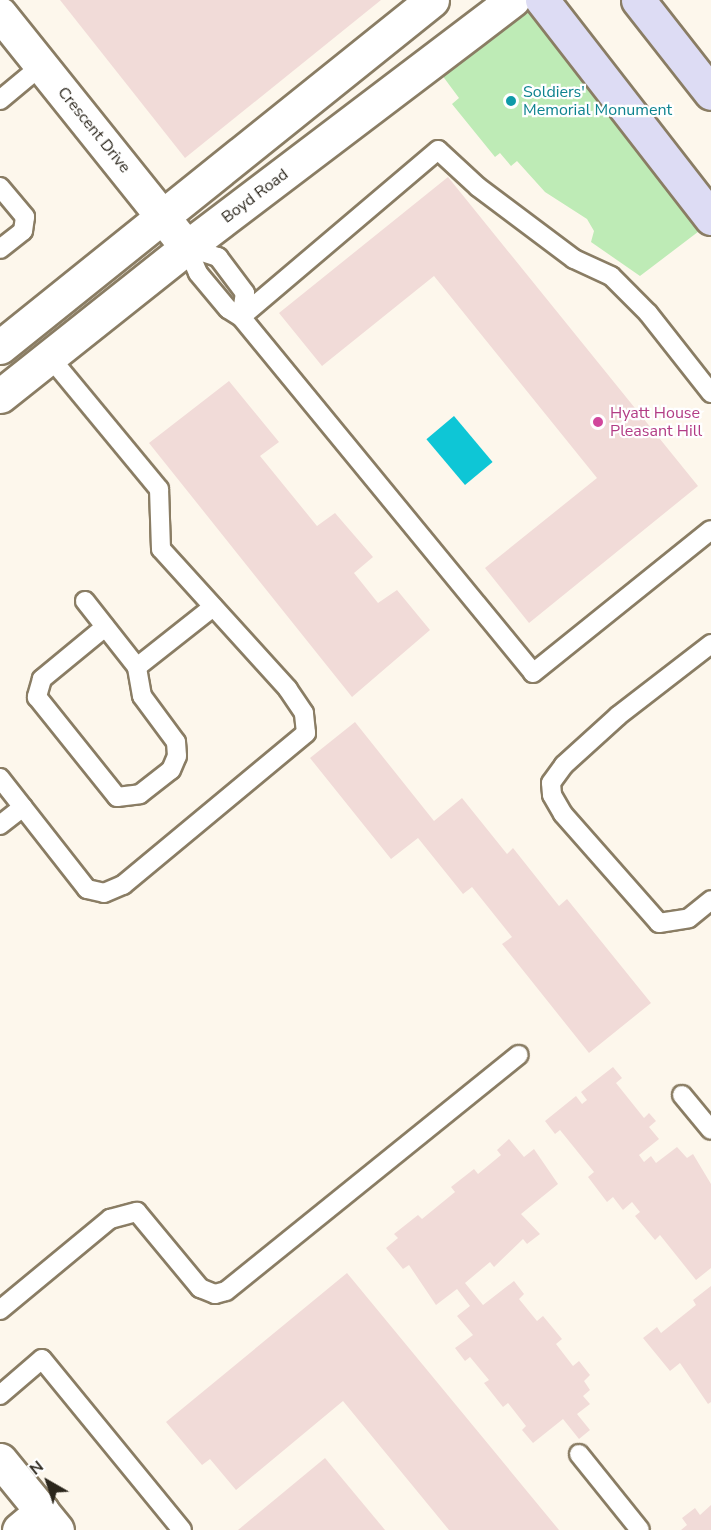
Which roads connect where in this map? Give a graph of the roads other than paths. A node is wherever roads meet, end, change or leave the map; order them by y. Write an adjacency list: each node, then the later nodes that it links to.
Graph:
1 (432, 0): 10 (street)
2 (513, 0): 12 (street, Boyd Road)
3 (542, 0): 11 (main road)
4 (638, 0): 7 (main road)
5 (0, 14): 6 (street, Crescent Drive)
6 (42, 65): 8 (lane); 10 (street, Crescent Drive)
7 (711, 93)
8 (0, 100)
9 (0, 188): 13 (lane)
10 (163, 214): 12 (street, Crescent Drive); 15 (street)
11 (711, 218)
12 (187, 247): 14 (lane); 14 (lane); 16 (street, Boyd Road)
13 (0, 249)
14 (241, 317): 17 (lane); 19 (lane)
15 (0, 347)
16 (48, 355): 18 (street, Boyd Road); 21 (lane)
17 (711, 393)
18 (0, 396)
19 (711, 530)
20 (85, 601): 22 (lane)
21 (213, 607): 24 (lane); 26 (lane)
22 (105, 627): 24 (lane); 24 (lane)
23 (711, 644): 28 (lane)
24 (137, 667)
25 (0, 778): 26 (lane)
26 (23, 807): 27 (lane)
27 (0, 825)
28 (711, 900)
29 (519, 1055): 32 (lane)
30 (682, 1095): 31 (lane)
31 (711, 1130)
32 (0, 1310)
33 (0, 1395): 37 (lane)
34 (579, 1454): 38 (lane)
35 (0, 1460): 36 (street)
36 (39, 1524)
37 (182, 1530)
38 (640, 1530)

